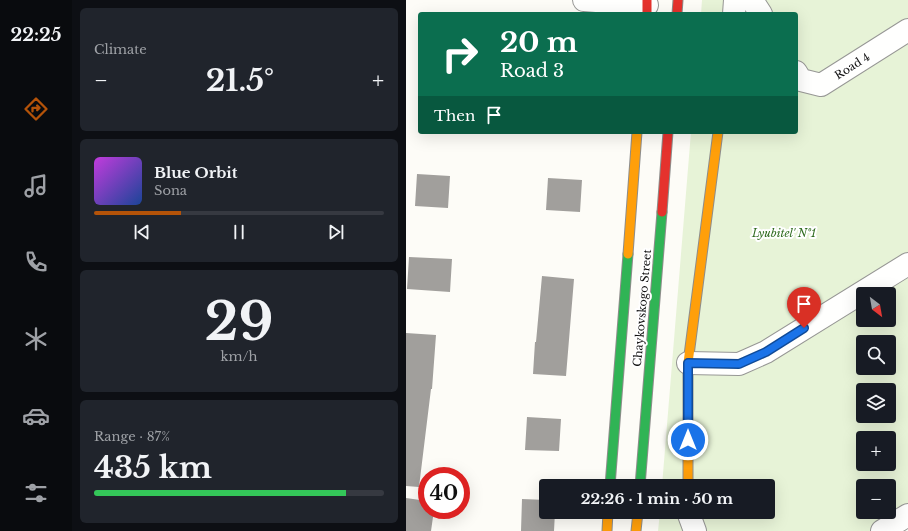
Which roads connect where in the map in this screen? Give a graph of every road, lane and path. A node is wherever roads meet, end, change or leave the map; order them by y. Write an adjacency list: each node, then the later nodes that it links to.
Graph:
1 (584, 0): 5 (street)
2 (678, 0): 6 (main road)
3 (735, 0): 7 (street)
4 (752, 0): 8 (street)
5 (647, 6)
6 (677, 12)
7 (734, 12)
8 (760, 12)
9 (908, 30): 10 (street, Road 4)
10 (798, 75)
11 (638, 134): 16 (main road, Chaykovskogo Street)
12 (668, 134): 17 (main road, Chaykovskogo Street)
13 (718, 134): 15 (main road)
14 (908, 264): 15 (street)
15 (688, 363): 18 (main road)
16 (611, 479)
17 (641, 479)
18 (688, 479)
19 (908, 515): 26 (street)
20 (608, 519): 23 (main road)
21 (637, 519): 24 (main road)
22 (691, 519): 25 (street)
23 (607, 531)
24 (636, 531)
25 (695, 531)
26 (882, 531)

